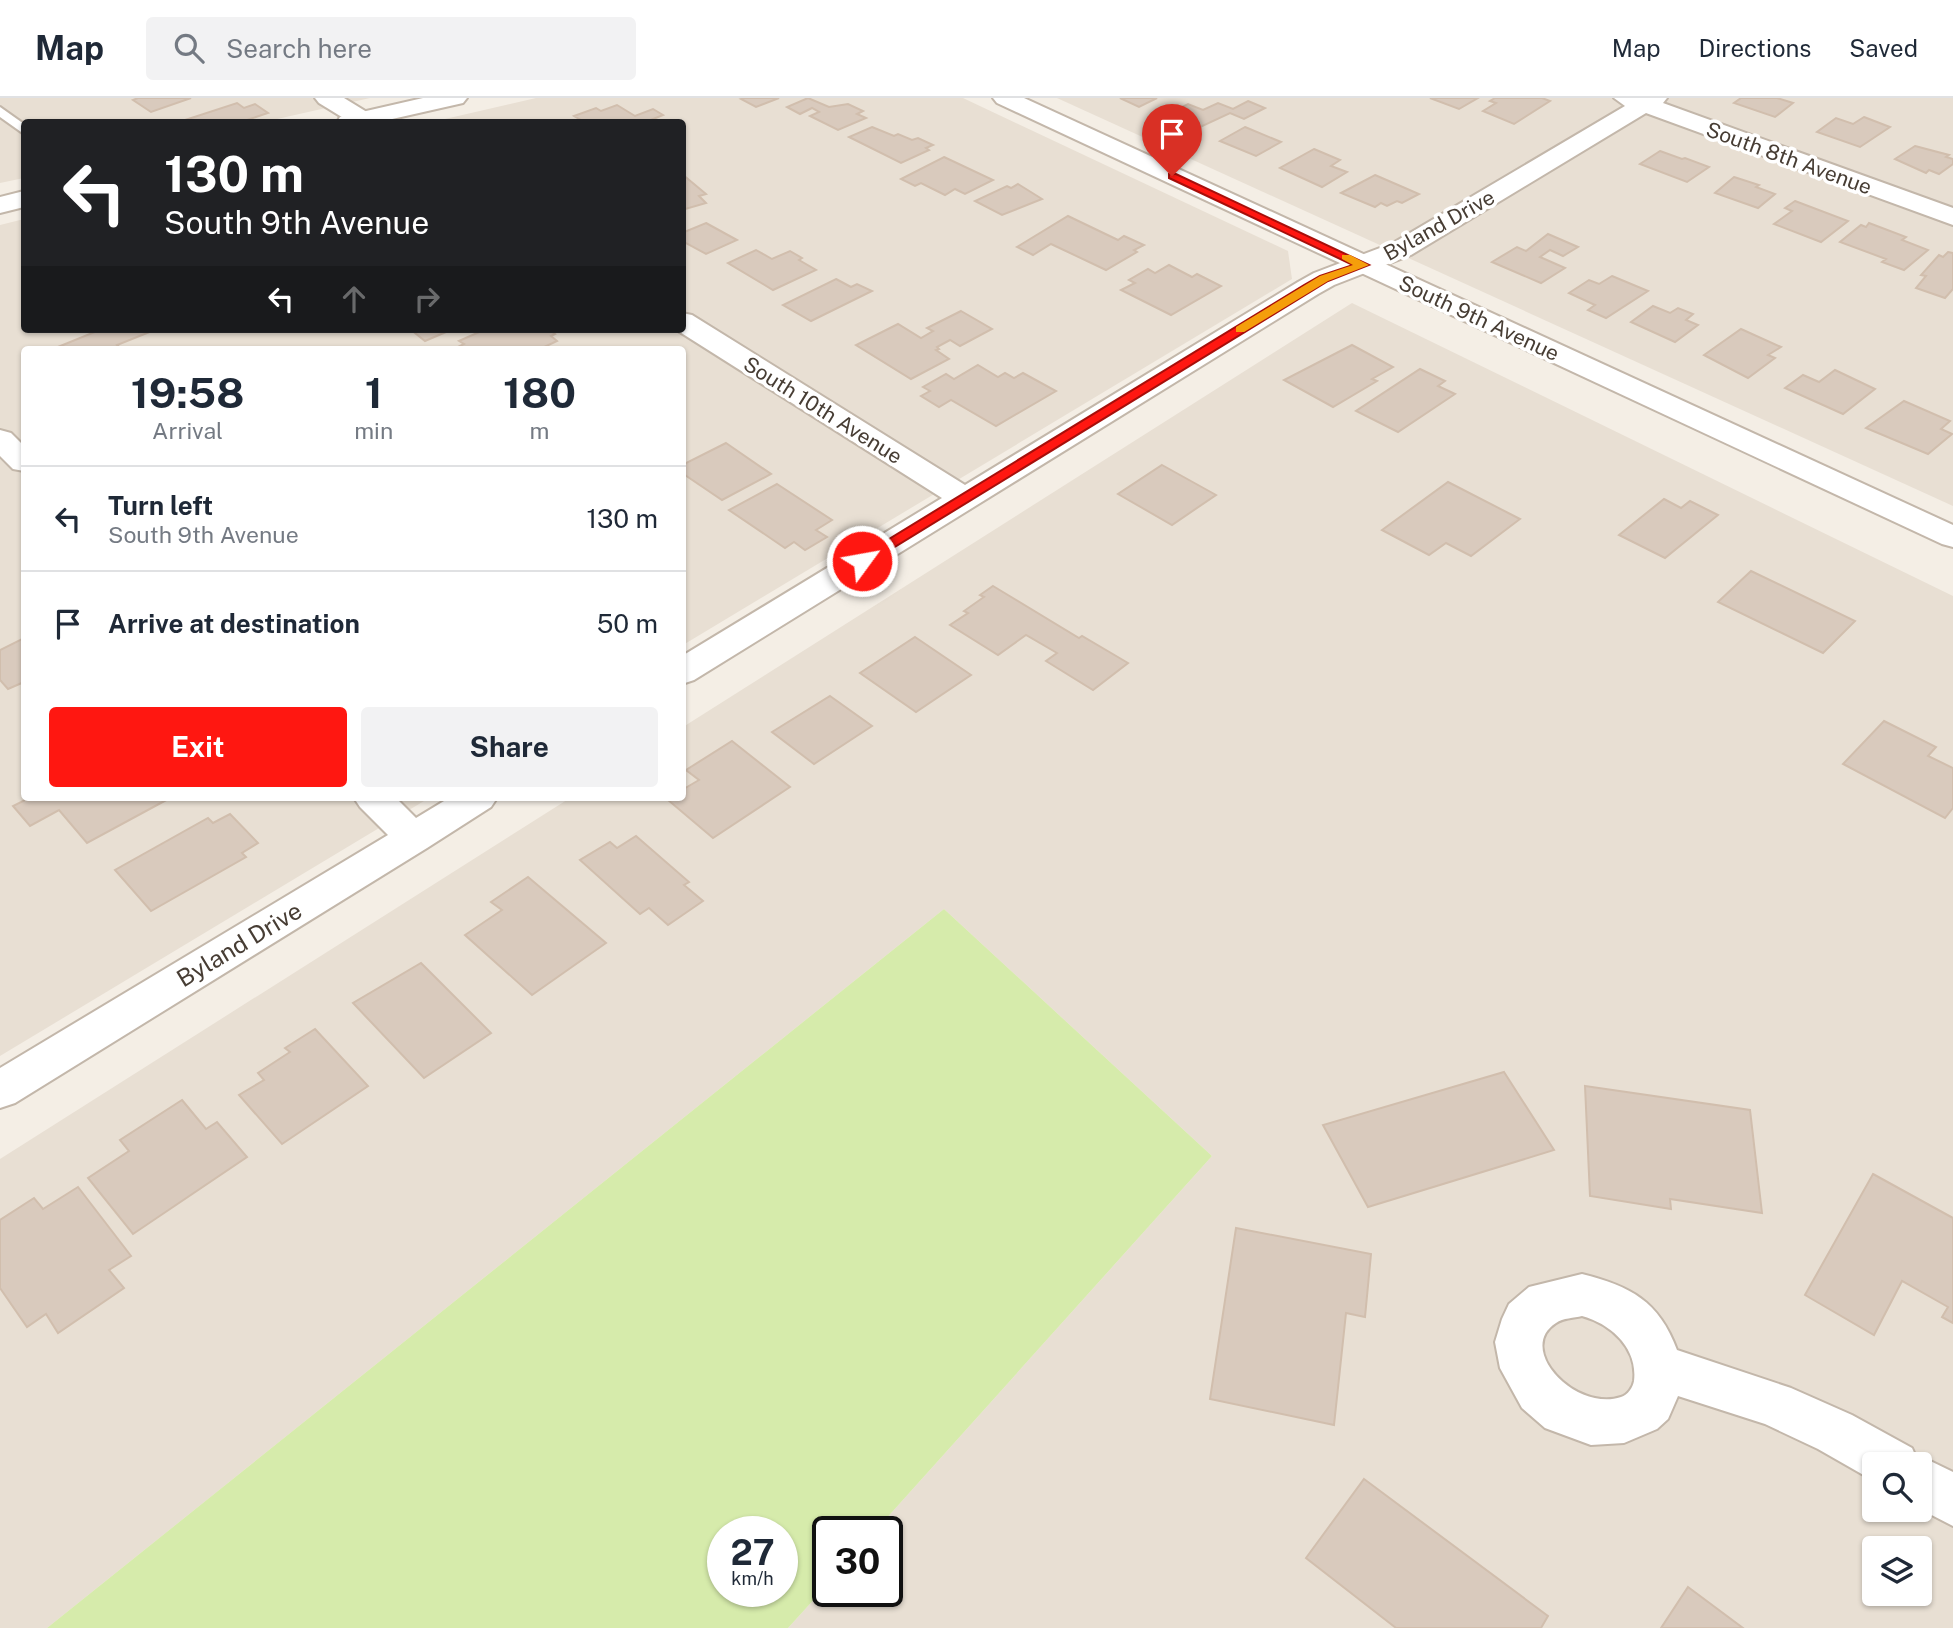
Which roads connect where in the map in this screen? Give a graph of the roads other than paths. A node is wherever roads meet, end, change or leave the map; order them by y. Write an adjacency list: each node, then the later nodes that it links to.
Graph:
1 (327, 98): 6 (street)
2 (455, 98): 7 (street)
3 (1005, 98): 12 (street, South 9th Avenue)
4 (1641, 100): 11 (street, South 8th Avenue); 12 (street, Byland Drive)
5 (0, 111): 8 (lane)
6 (355, 119)
7 (371, 119)
8 (21, 128)
9 (21, 200): 10 (street)
10 (0, 205)
11 (1953, 218)
12 (1363, 265): 16 (street, Byland Drive); 17 (street, South 9th Avenue)
13 (686, 324): 16 (street, South 10th Avenue)
14 (0, 439): 15 (street)
15 (21, 459)
16 (964, 498): 18 (street, Byland Drive)
17 (1953, 537)
18 (686, 670)
19 (376, 801): 21 (street)
20 (473, 801): 21 (street, Byland Drive)
21 (414, 838): 22 (street, Byland Drive)
22 (0, 1090)
23 (1659, 1367): 24 (street)
24 (1871, 1452)
25 (1932, 1488): 26 (street)
26 (1953, 1501)

